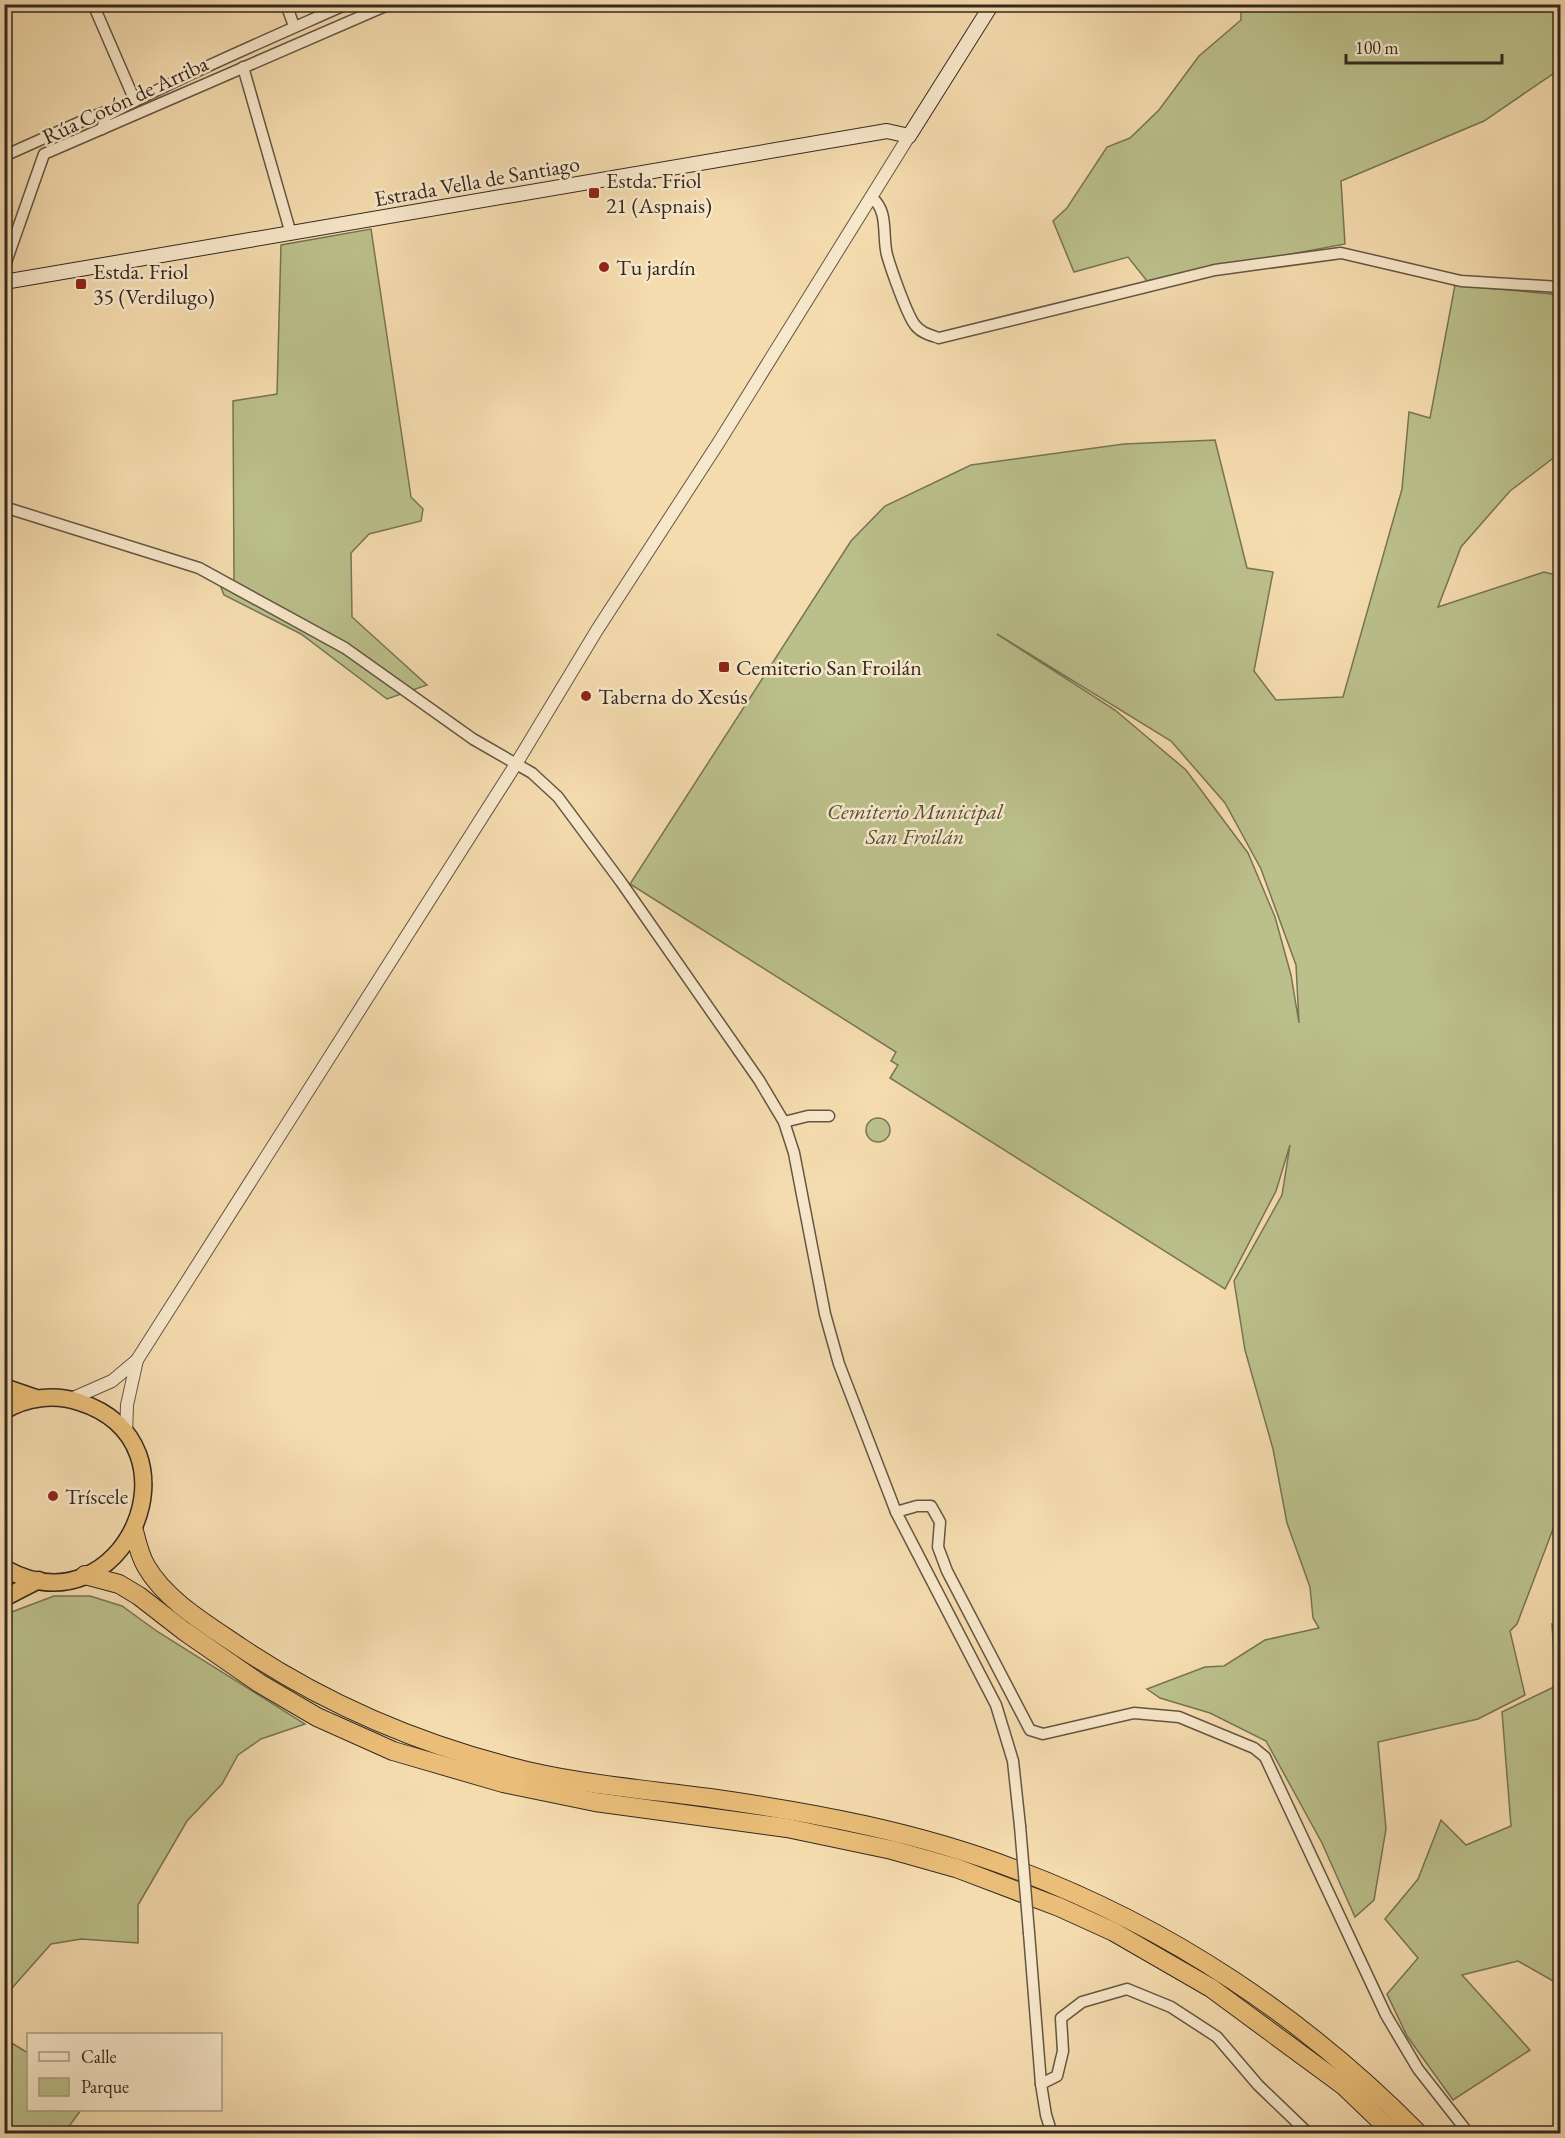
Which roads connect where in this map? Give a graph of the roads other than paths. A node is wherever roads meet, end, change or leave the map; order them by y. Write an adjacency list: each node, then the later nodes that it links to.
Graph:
1 (93, 4): 9 (street)
2 (286, 4): 6 (street)
3 (347, 4): 6 (street)
4 (390, 4): 7 (street, Rúa Cotón de Arriba)
5 (992, 4): 12 (main road)
6 (294, 27): 7 (street); 7 (street); 9 (street)
7 (300, 44): 8 (street, Rúa Cotón de Arriba)
8 (243, 67): 11 (street, Rúa Cotón de Arriba); 15 (street)
9 (135, 101): 10 (street); 11 (street)
10 (89, 118): 11 (street); 13 (street)
11 (102, 129): 16 (street, Rúa Cotón de Arriba)
12 (909, 136): 14 (street); 15 (main road, Estrada Vella de Santiago)
13 (6, 153)
14 (872, 198): 18 (street); 20 (street)
15 (291, 234): 17 (main road, Estrada Vella de Santiago)
16 (4, 268)
17 (4, 282)
18 (1560, 287)
19 (4, 507): 20 (street)
20 (516, 764): 22 (street); 23 (street)
21 (829, 1116): 22 (street)
22 (784, 1122): 29 (street)
23 (137, 1360): 26 (street); 28 (street)
24 (4, 1387): 25 (highway)
25 (37, 1399): 26 (highway); 27 (highway)
26 (71, 1399): 28 (highway)
27 (4, 1411)
28 (126, 1435): 30 (highway)
29 (897, 1512): 35 (street, bridge); 40 (street)
30 (134, 1532): 32 (highway); 39 (highway)
31 (4, 1568): 33 (highway)
32 (85, 1575): 33 (highway); 38 (highway)
33 (39, 1580): 34 (highway)
34 (4, 1598)
35 (1041, 2084): 36 (street); 37 (street)
36 (1052, 2133)
37 (1308, 2133)
38 (1394, 2133)
39 (1419, 2133)
40 (1469, 2133)

